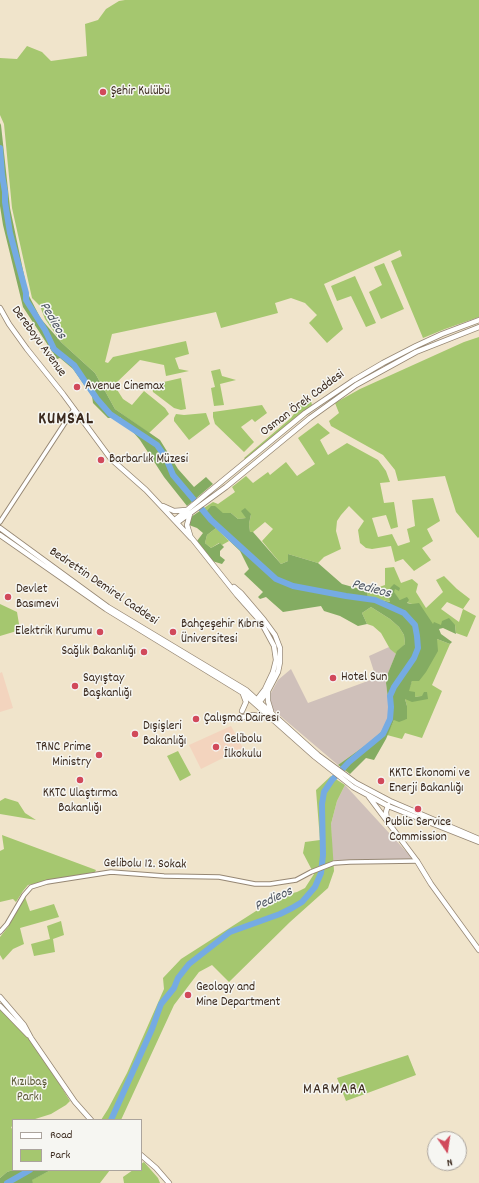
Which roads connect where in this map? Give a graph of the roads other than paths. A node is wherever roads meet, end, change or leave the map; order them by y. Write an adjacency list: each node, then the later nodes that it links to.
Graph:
1 (0, 308): 4 (main road, Dereboyu Avenue)
2 (479, 320): 6 (main road, Osman Örek Caddesi)
3 (479, 327): 6 (main road, Osman Örek Caddesi)
4 (74, 410): 5 (main road, Dereboyu Avenue); 9 (street)
5 (152, 497): 7 (main road, Dereboyu Avenue); 10 (main road, Dereboyu Avenue)
6 (204, 500): 8 (main road, Osman Örek Caddesi)
7 (163, 506): 8 (main road); 10 (main road, Dereboyu Avenue)
8 (191, 510): 10 (main road, Osman Örek Caddesi); 13 (main road)
9 (0, 521)
10 (177, 521): 13 (main road, Dereboyu Avenue)
11 (0, 528): 15 (main road, Bedrettin Demirel Caddesi)
12 (0, 535): 15 (main road, Bedrettin Demirel Caddesi)
13 (191, 538): 14 (main road, Dereboyu Avenue)
14 (267, 690): 15 (main road); 16 (main road, Dereboyu Avenue); 18 (main road)
15 (244, 692): 16 (main road, Bedrettin Demirel Caddesi); 17 (main road)
16 (257, 702): 18 (main road); 19 (main road)
17 (242, 711)
18 (271, 712): 21 (main road)
19 (271, 718): 20 (main road); 21 (main road)
20 (234, 719)
21 (332, 768): 22 (main road)
22 (355, 785): 23 (main road); 24 (main road)
23 (368, 796): 24 (main road); 25 (main road)
24 (389, 804): 25 (main road); 26 (main road); 27 (main road)
25 (387, 820): 28 (main road)
26 (479, 839)
27 (479, 842)
28 (416, 861): 29 (street, Gelibolu 12. Sokak); 30 (main road)
29 (0, 932)
30 (479, 950)
31 (0, 996): 33 (main road)
32 (0, 1006): 33 (main road)
33 (31, 1038): 34 (main road)
34 (90, 1119)
35 (142, 1156): 36 (main road)
36 (168, 1182)

